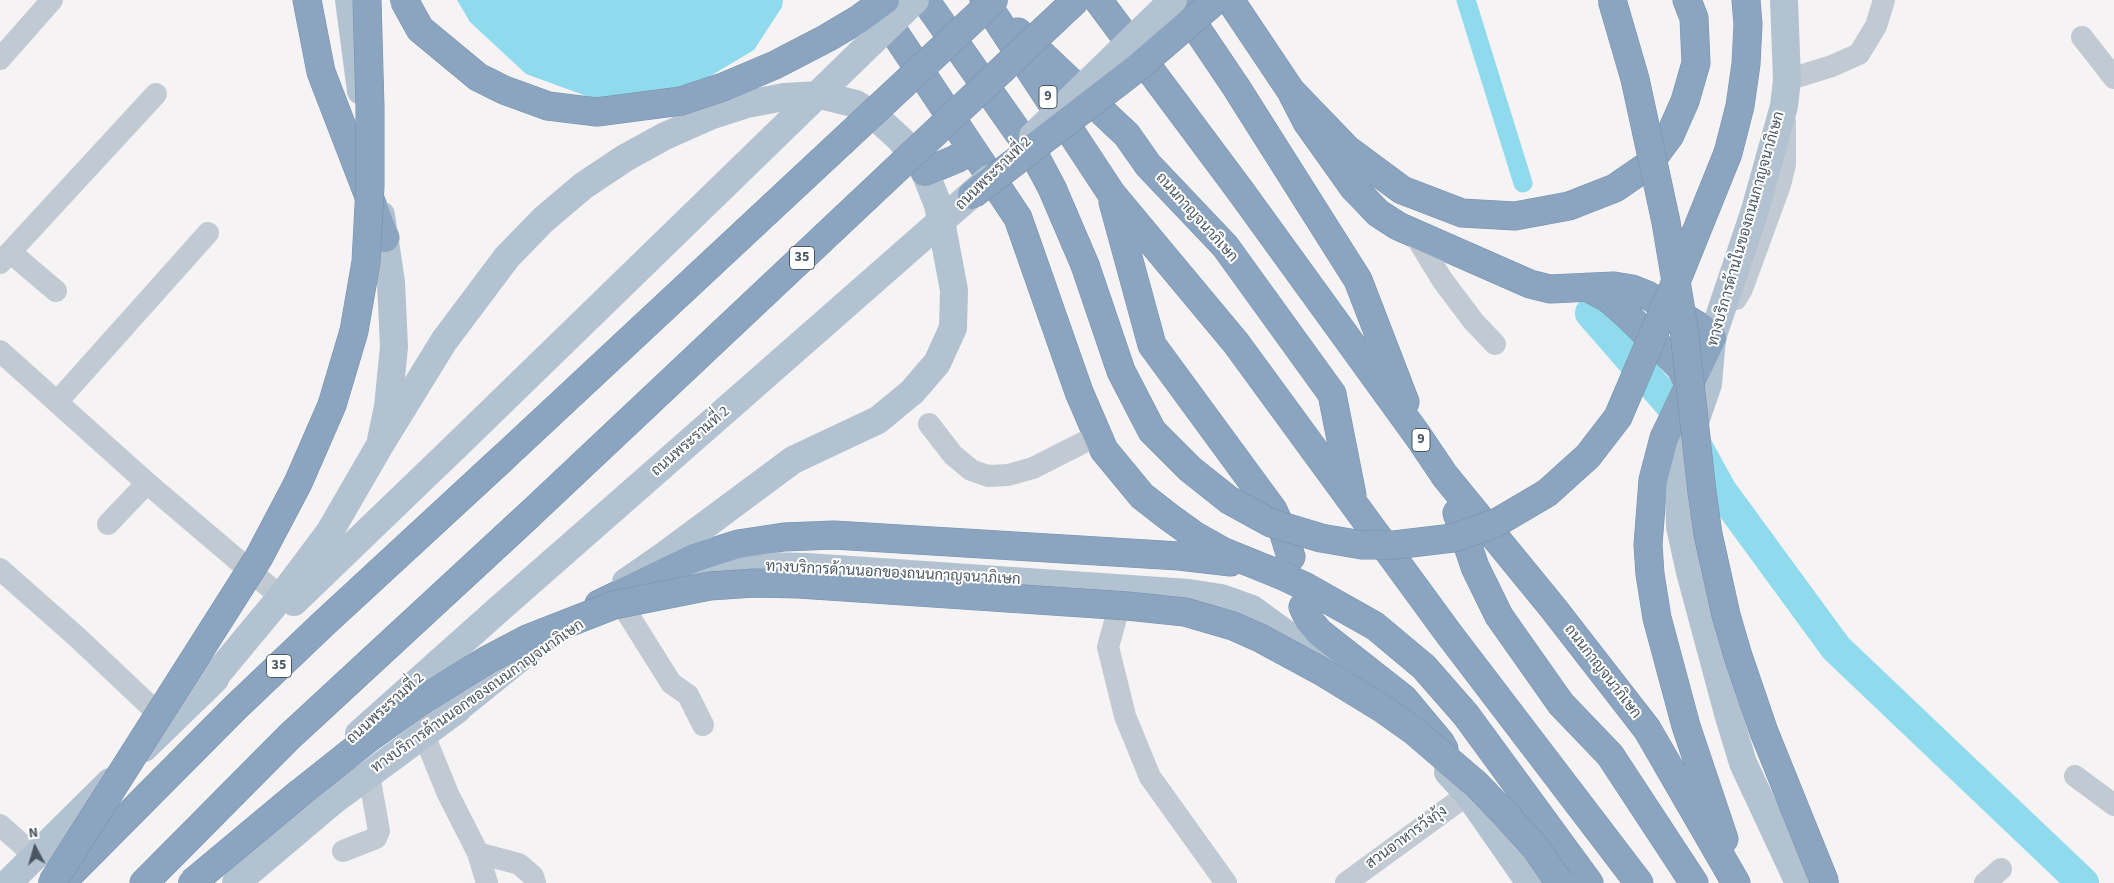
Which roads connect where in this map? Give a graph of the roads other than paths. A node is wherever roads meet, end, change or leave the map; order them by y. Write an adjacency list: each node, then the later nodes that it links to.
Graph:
1 (52, 0): 25 (street)
2 (307, 0): 36 (highway)
3 (349, 0): 36 (main road)
4 (367, 0): 72 (highway, bridge)
5 (404, 0): 7 (highway, bridge)
6 (873, 0): 23 (highway)
7 (883, 0): 23 (highway)
8 (915, 0): 59 (main road, 35, bridge)
9 (926, 0): 20 (highway, bridge)
10 (984, 0): 32 (highway, ถนนกาญจนาภิเษก / 9); 51 (highway, ถนนกาญจนาภิเษก)
11 (994, 0): 73 (highway, 35, bridge)
12 (1076, 0): 74 (highway, 35, bridge)
13 (1098, 0): 47 (highway, ถนนกาญจนาภิเษก / 9)
14 (1173, 0): 33 (main road, ถนนพระรามที่ 2, bridge)
15 (1177, 0): 47 (highway)
16 (1216, 0): 33 (highway, bridge)
17 (1230, 0): 27 (highway)
18 (1612, 0): 89 (highway, bridge)
19 (1687, 0): 27 (highway)
20 (1746, 0)
21 (1784, 0): 28 (main road, ทางบริการด้านในของถนนกาญจนาภิเษก)
22 (1884, 0): 28 (street)
23 (893, 30): 30 (highway)
24 (2082, 37): 26 (street)
25 (0, 59)
26 (2111, 68)
27 (1291, 91): 34 (highway)
28 (1785, 93): 40 (main road, ทางบริการด้านในของถนนกาญจนาภิเษก)
29 (156, 94): 37 (street)
30 (972, 150): 31 (highway); 46 (highway)
31 (925, 172): 48 (main road); 58 (main road)
32 (1111, 193): 51 (highway, ถนนกาญจนาภิเษก / 9); 54 (highway)
33 (972, 195): 76 (main road, ถนนพระรามที่ 2, bridge)
34 (1413, 232): 38 (highway); 41 (street)
35 (208, 233): 44 (street)
36 (384, 238): 48 (main road)
37 (5, 258): 39 (street)
38 (1587, 287): 40 (highway); 43 (highway)
39 (56, 291)
40 (1712, 338): 43 (highway)
41 (1495, 344)
42 (0, 351): 44 (street)
43 (1695, 387): 87 (highway); 88 (main road, bridge)
44 (57, 402): 50 (street)
45 (929, 424): 46 (street)
46 (1098, 435): 54 (highway)
47 (1418, 436): 49 (highway, ถนนกาญจนาภิเษก / 9)
48 (380, 445): 56 (main road)
49 (1445, 476): 86 (highway, ถนนกาญจนาภิเษก / 9); 87 (highway, ถนนกาญจนาภิเษก / 9)
50 (147, 484): 52 (street); 56 (street)
51 (1354, 504): 85 (highway, ถนนกาญจนาภิเษก / 9)
52 (108, 524)
53 (0, 569): 60 (street)
54 (1288, 579): 58 (highway); 65 (highway); 84 (highway)
55 (1125, 588): 57 (main road, ทางบริการด้านนอกของถนนกาญจนาภิเษก); 65 (main road, ทางบริการด้านนอกของถนนกาญจนาภิเษก); 80 (street)
56 (281, 597): 59 (main road)
57 (621, 603): 61 (street); 62 (main road, ทางบริการด้านนอกของถนนกาญจนาภิเษก)
58 (573, 617): 62 (main road)
59 (202, 690): 60 (main road, 35)
60 (169, 724): 70 (main road, 35)
61 (703, 725)
62 (433, 727): 63 (main road, ทางบริการด้านนอกของถนนกาญจนาภิเษก); 69 (street)
63 (369, 775): 68 (street); 77 (main road, ทางบริการด้านนอกของถนนกาญจนาภิเษก)
64 (2075, 776): 66 (street)
65 (1465, 790): 81 (street, สวนอาหารวังกุ้ง); 82 (main road, ทางบริการด้านนอกของถนนกาญจนาภิเษก)
66 (2114, 805)
67 (0, 825): 70 (street)
68 (343, 851)
69 (478, 853): 78 (street); 79 (street)
70 (35, 856): 71 (main road, 35)
71 (8, 883)
72 (52, 883)
73 (61, 883)
74 (144, 883)
75 (192, 883): 83 (highway, bridge)
76 (206, 883)
77 (236, 883)
78 (487, 883)
79 (535, 883)
80 (1226, 883)
81 (1346, 883)
82 (1530, 883)
83 (1560, 883)
84 (1590, 883)
85 (1640, 883)
86 (1694, 883)
87 (1738, 883)
88 (1799, 883)
89 (1825, 883)

